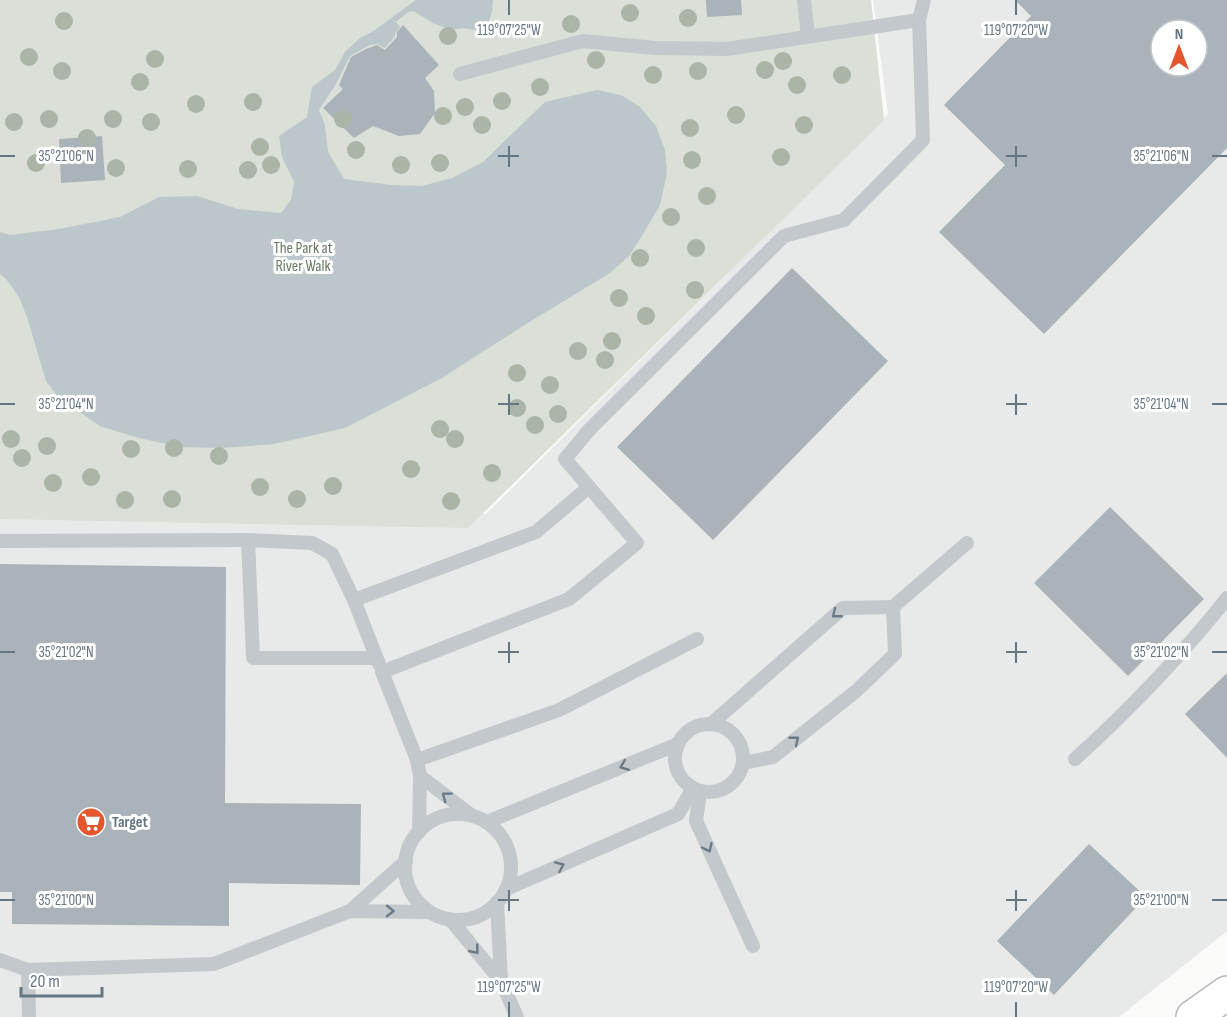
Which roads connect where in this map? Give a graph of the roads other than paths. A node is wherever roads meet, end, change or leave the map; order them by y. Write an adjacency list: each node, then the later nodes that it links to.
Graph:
1 (804, 0): 4 (lane)
2 (924, 0): 3 (lane)
3 (919, 20): 4 (lane); 6 (lane)
4 (808, 36): 5 (lane)
5 (460, 74)
6 (589, 487): 11 (lane); 15 (lane)
7 (248, 540): 8 (lane); 11 (lane); 14 (lane)
8 (0, 541)
9 (967, 543): 12 (lane)
10 (1227, 598): 18 (lane)
11 (354, 600): 14 (lane)
12 (892, 607): 16 (lane, one-way to 16); 20 (lane, one-way to 12)
13 (697, 639): 19 (lane)
14 (376, 658): 15 (lane)
15 (382, 672): 19 (lane)
16 (711, 724): 17 (lane); 20 (lane)
17 (678, 744): 22 (lane); 24 (lane, one-way to 24)
18 (1075, 759)
19 (417, 760): 21 (lane)
20 (743, 764): 22 (lane)
21 (420, 776): 23 (lane, one-way to 21); 25 (lane)
22 (696, 790): 27 (lane, one-way to 22); 32 (lane, one-way to 32)
23 (472, 816): 24 (lane); 25 (lane)
24 (487, 822): 27 (lane)
25 (419, 832): 26 (lane)
26 (406, 861): 29 (lane); 30 (lane)
27 (506, 889): 28 (lane)
28 (497, 902): 31 (lane); 35 (lane)
29 (350, 911): 30 (lane, one-way to 30); 34 (lane)
30 (429, 912): 31 (lane)
31 (450, 919): 35 (lane, one-way to 35)
32 (753, 946)
33 (0, 960): 34 (lane)
34 (28, 970): 37 (lane)
35 (501, 981): 38 (lane)
36 (1227, 993): 39 (main road)
37 (29, 1017)
38 (517, 1017)
39 (1193, 1017)

